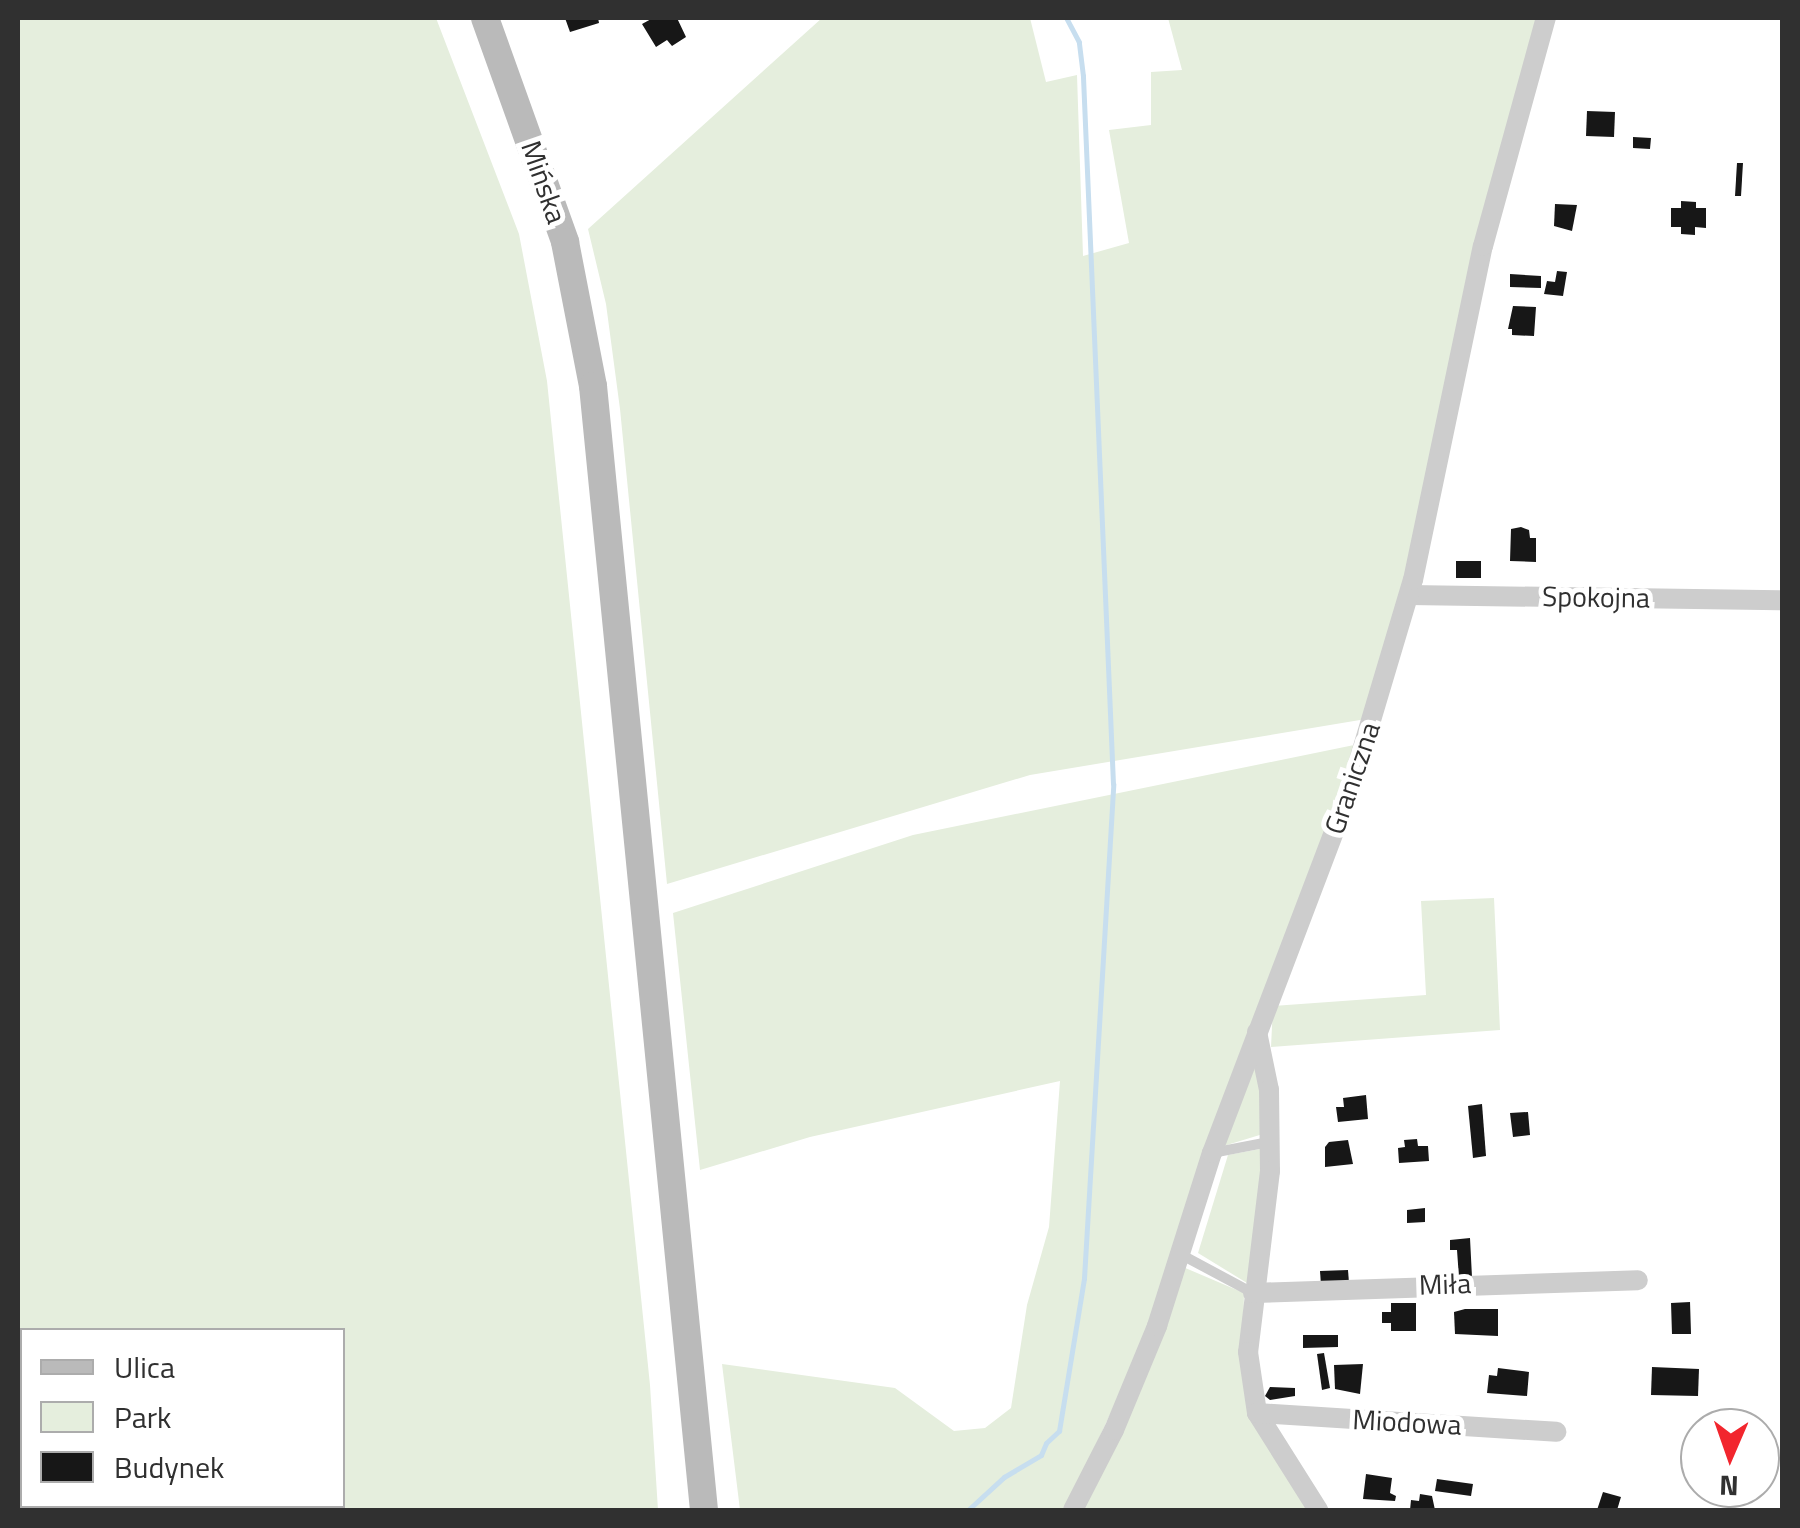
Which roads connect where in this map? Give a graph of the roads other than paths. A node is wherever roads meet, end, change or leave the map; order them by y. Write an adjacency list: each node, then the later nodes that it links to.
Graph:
1 (484, 18): 13 (main road, Mińska)
2 (1546, 18): 3 (street, Graniczna)
3 (1409, 595): 4 (street, Spokojna); 5 (street, Graniczna)
4 (1782, 600)
5 (1257, 1032): 6 (street); 7 (street, Graniczna)
6 (1270, 1142): 7 (lane); 10 (street)
7 (1212, 1153): 8 (street, Graniczna)
8 (1180, 1254): 10 (lane); 14 (street, Graniczna)
9 (1638, 1280): 10 (street, Miła)
10 (1253, 1292): 11 (street)
11 (1257, 1413): 12 (street, Miodowa); 15 (street)
12 (1556, 1432)
13 (704, 1510)
14 (1074, 1510)
15 (1318, 1510)

